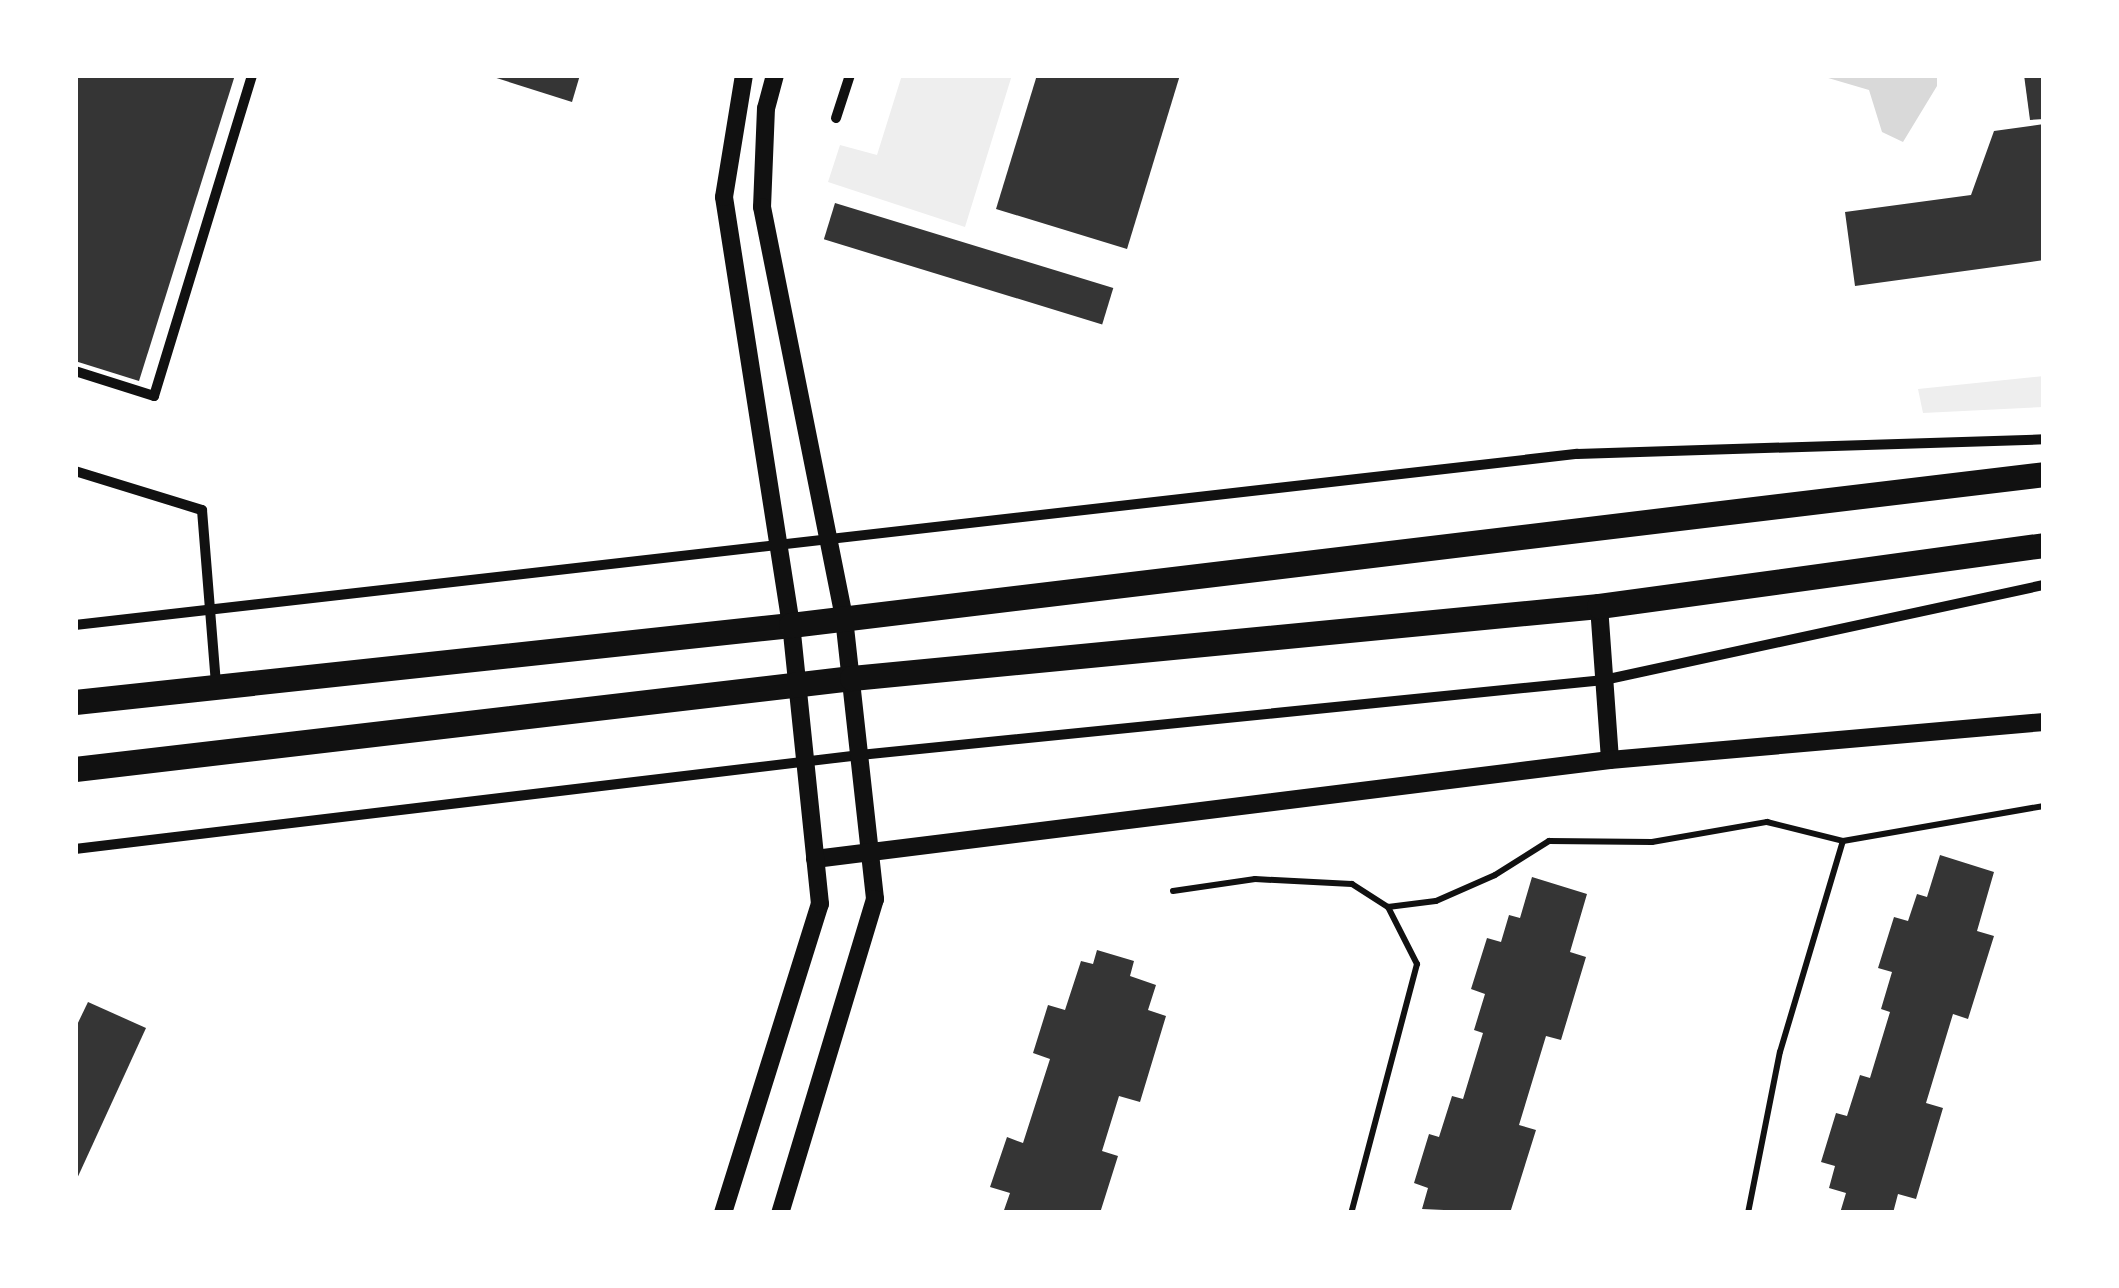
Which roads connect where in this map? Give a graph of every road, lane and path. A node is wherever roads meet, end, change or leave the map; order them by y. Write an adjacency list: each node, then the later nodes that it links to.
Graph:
1 (252, 75): 6 (street)
2 (744, 75): 11 (street)
3 (775, 75): 10 (street)
4 (850, 75): 5 (street)
5 (836, 118)
6 (75, 371)
7 (2044, 438): 10 (street)
8 (75, 472): 15 (street)
9 (2044, 474): 16 (highway)
10 (830, 536): 11 (street); 16 (street)
11 (780, 543): 15 (street); 18 (street)
12 (2044, 545): 14 (highway)
13 (2044, 585): 20 (street)
14 (1600, 606): 19 (highway); 20 (street)
15 (210, 609): 17 (street); 22 (street)
16 (844, 618): 18 (highway); 19 (street)
17 (75, 625)
18 (791, 625): 21 (street); 22 (highway)
19 (852, 678): 21 (highway); 25 (street)
20 (1604, 680): 25 (street); 26 (street)
21 (796, 685): 27 (street); 28 (highway)
22 (216, 687): 23 (highway)
23 (75, 702)
24 (2044, 722): 26 (street)
25 (860, 755): 27 (street); 32 (street)
26 (1610, 760): 32 (street)
27 (804, 763): 31 (street); 33 (street)
28 (75, 769)
29 (2044, 806): 30 (path)
30 (1843, 840): 35 (path); 39 (path)
31 (75, 850)
32 (870, 852): 33 (street); 37 (street)
33 (815, 859): 36 (street)
34 (1173, 891): 35 (path)
35 (1388, 908): 38 (path)
36 (723, 1213)
37 (780, 1213)
38 (1351, 1213)
39 (1748, 1213)

